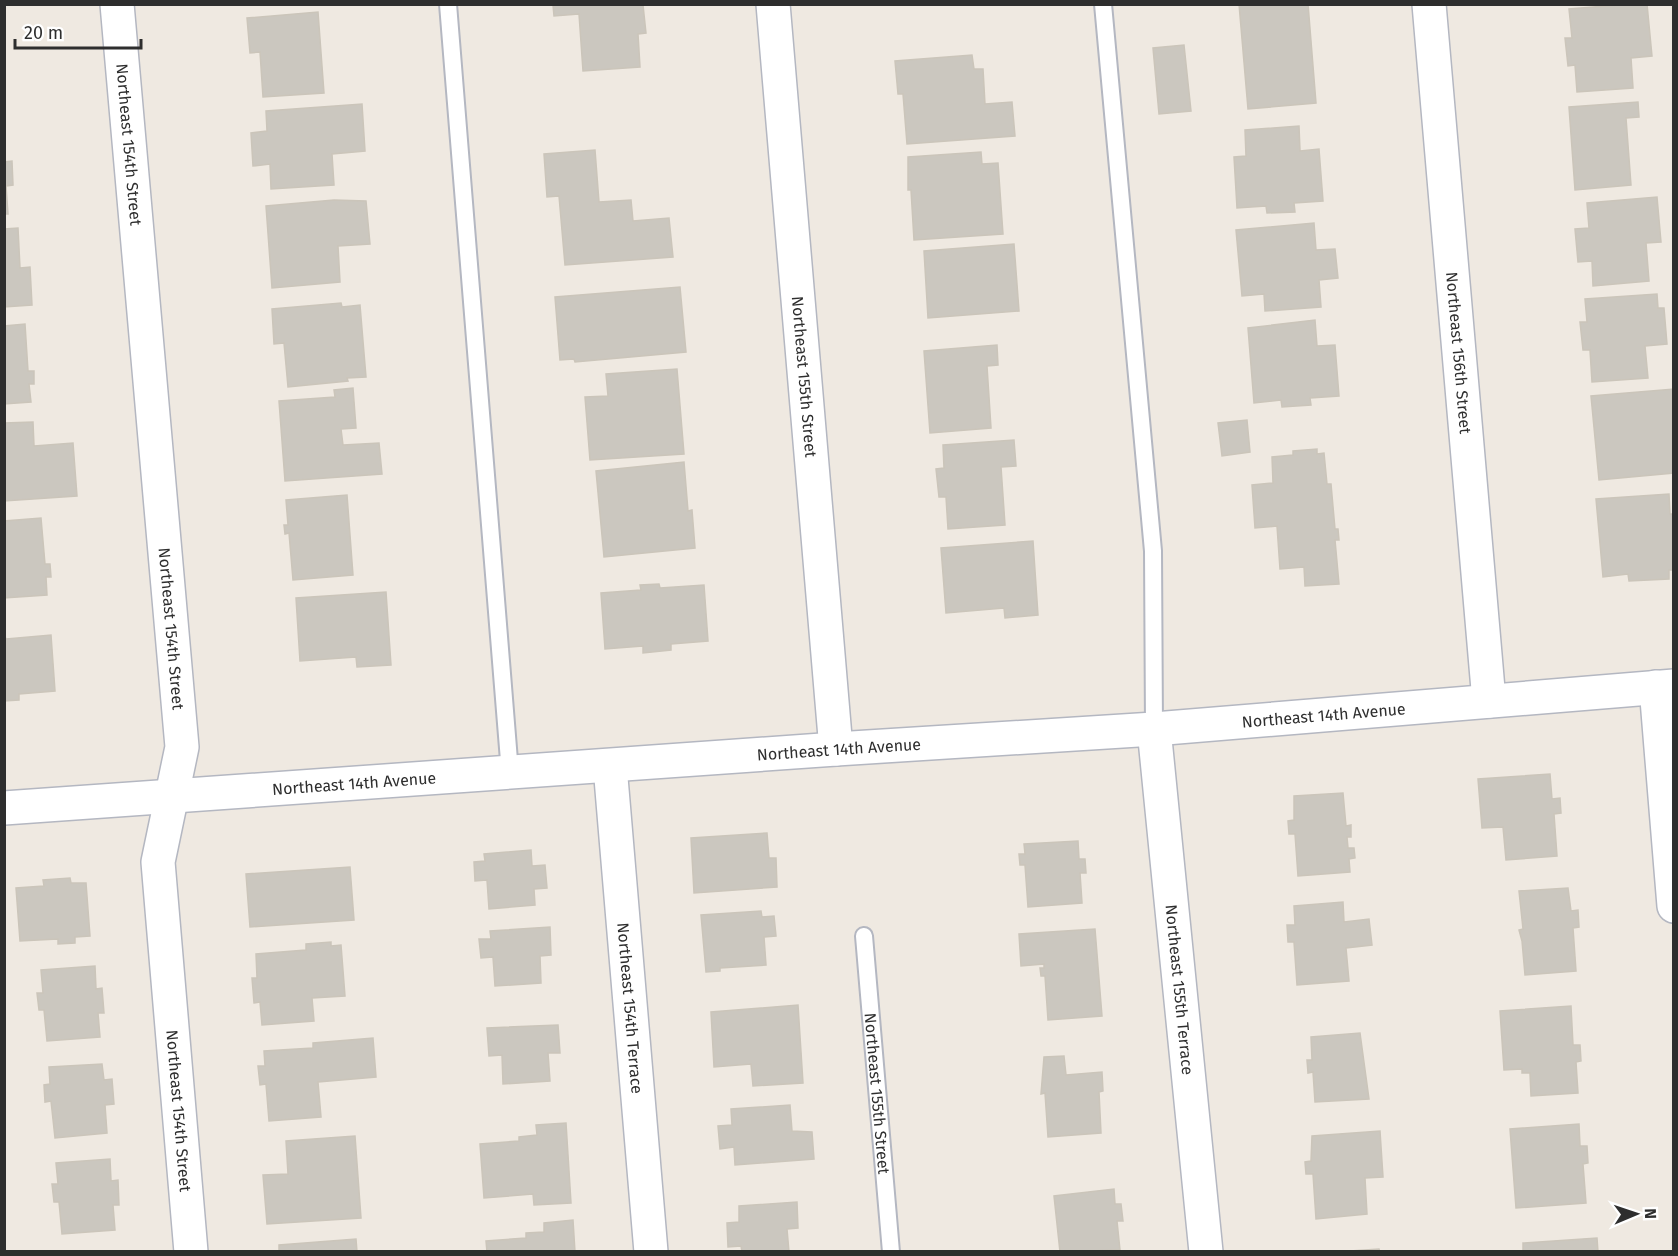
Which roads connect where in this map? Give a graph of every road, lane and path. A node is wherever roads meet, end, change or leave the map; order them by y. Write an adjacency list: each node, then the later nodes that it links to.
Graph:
1 (117, 4): 12 (street, Northeast 154th Street)
2 (448, 4): 11 (lane)
3 (773, 4): 9 (street, Northeast 155th Street)
4 (1103, 4): 8 (lane)
5 (1429, 4): 7 (street, Northeast 156th Street)
6 (1665, 686): 7 (street, Northeast 14th Avenue); 14 (street)
7 (1489, 700): 8 (street, Northeast 14th Avenue)
8 (1154, 729): 9 (street, Northeast 14th Avenue); 19 (street, Northeast 155th Terrace)
9 (836, 749): 10 (street, Northeast 14th Avenue)
10 (610, 766): 11 (street, Northeast 14th Avenue); 17 (street, Northeast 154th Terrace)
11 (510, 773): 12 (street, Northeast 14th Avenue)
12 (172, 797): 13 (street, Northeast 14th Avenue); 16 (street, Northeast 154th Street)
13 (4, 808)
14 (1674, 906)
15 (864, 936): 18 (lane, Northeast 155th Street)
16 (191, 1251)
17 (651, 1251)
18 (891, 1251)
19 (1206, 1251)

